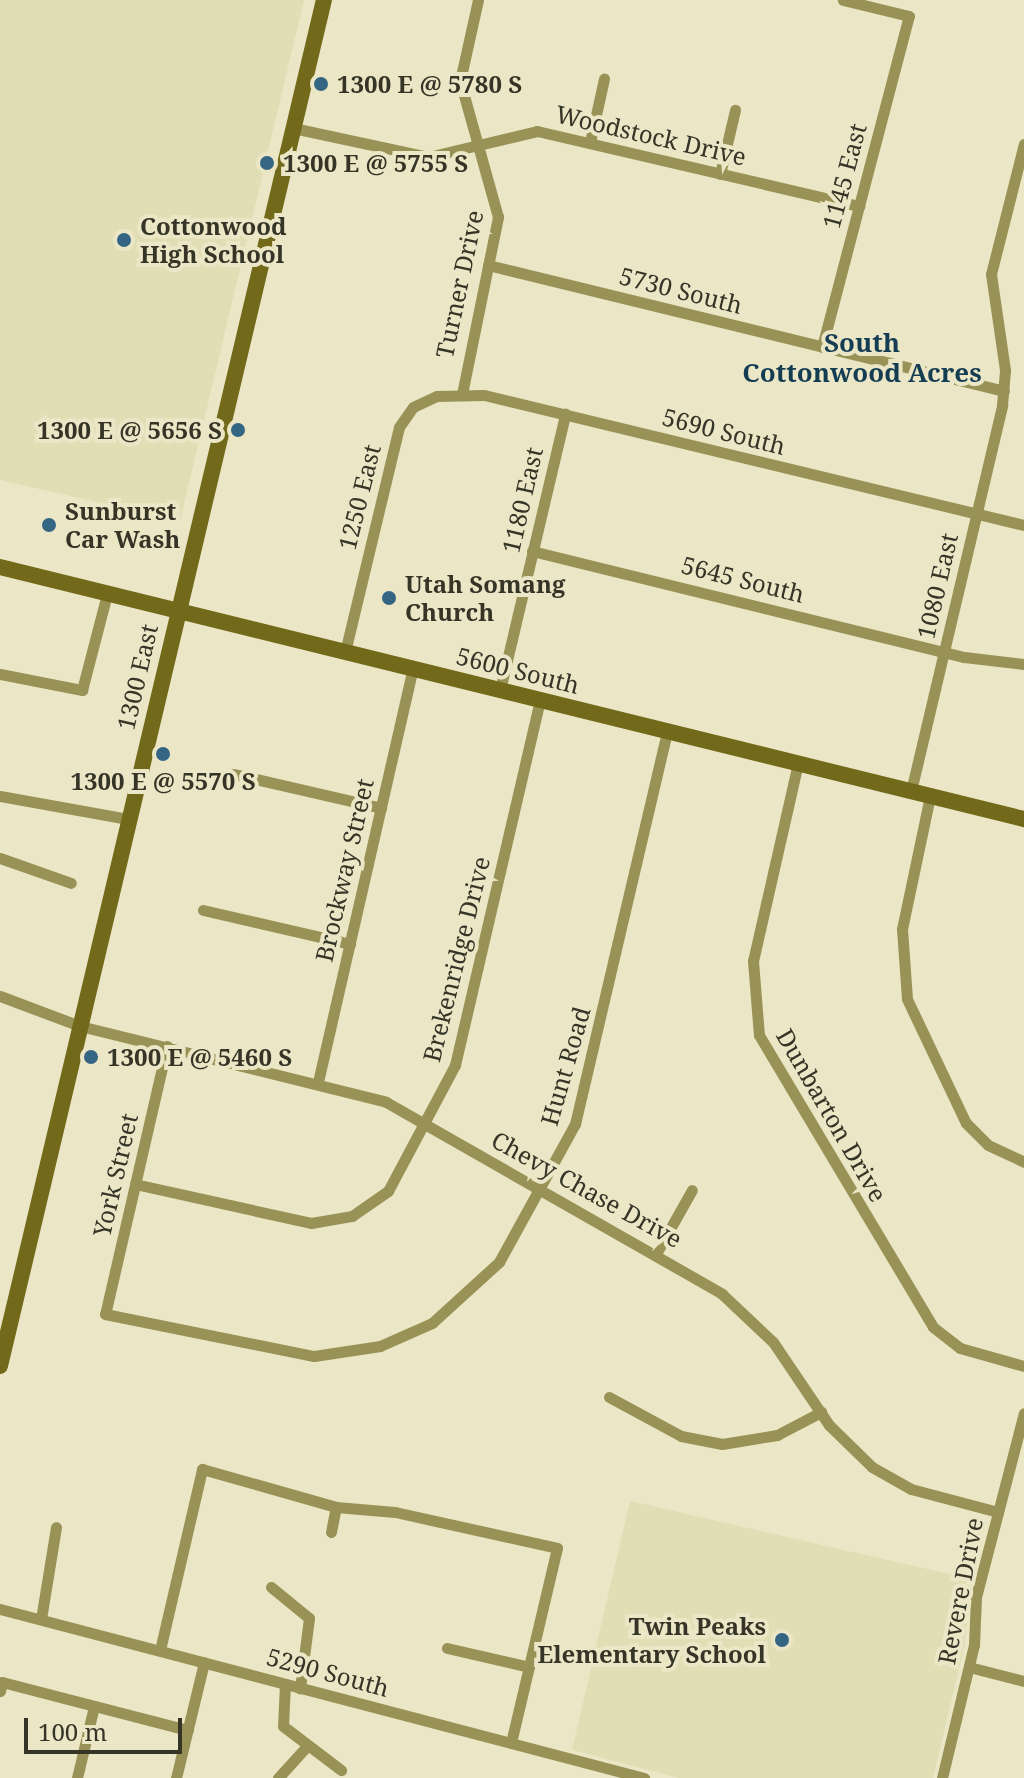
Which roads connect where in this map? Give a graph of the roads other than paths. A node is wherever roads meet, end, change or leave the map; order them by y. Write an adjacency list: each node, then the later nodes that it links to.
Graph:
1 (324, 0): 6 (main road, 1300 East)
2 (478, 0): 8 (street, Turner Drive)
3 (843, 0): 11 (street, 1145 East)
4 (604, 79): 7 (street)
5 (735, 110): 10 (street)
6 (293, 128): 8 (street, Woodstock Drive); 22 (main road, 1300 East)
7 (590, 142): 8 (street, Woodstock Drive); 10 (street, Woodstock Drive)
8 (477, 144): 12 (street, Turner Drive)
9 (1024, 144): 14 (street, 1080 East)
10 (720, 174): 11 (street, Woodstock Drive)
11 (859, 206): 13 (street, 1145 East)
12 (488, 265): 13 (street, 5730 South); 15 (street, Turner Drive)
13 (822, 347): 14 (street, 5730 South)
14 (1004, 391): 17 (street, 1080 East)
15 (462, 394): 16 (street, 5690 South); 23 (street, 1250 East)
16 (565, 414): 17 (street, 5690 South); 19 (street, 1180 East)
17 (976, 515): 18 (street, 5690 South); 24 (street, 1080 East)
18 (1024, 525)
19 (532, 551): 24 (street, 5645 South); 28 (street, 1180 East)
20 (0, 567): 21 (main road, 5600 South)
21 (107, 594): 22 (main road, 5600 South); 27 (street)
22 (177, 610): 23 (main road, 5600 South); 37 (main road, 1300 East)
23 (345, 652): 26 (main road, 5600 South)
24 (944, 652): 25 (street, 5645 South); 33 (street, 1080 East)
25 (1024, 664)
26 (413, 668): 28 (main road, 5600 South); 36 (street, Brockway Street)
27 (0, 674)
28 (500, 690): 29 (main road, 5600 South)
29 (540, 700): 30 (main road, 5600 South); 47 (street, Brekenridge Drive)
30 (667, 731): 31 (main road, 5600 South); 50 (street, Hunt Road)
31 (798, 763): 33 (main road, 5600 South); 55 (street, Dunbarton Drive)
32 (234, 774): 36 (street)
33 (911, 791): 35 (main road, 5600 South)
34 (0, 796): 37 (street)
35 (930, 796): 38 (main road, 5600 South); 48 (street)
36 (381, 808): 42 (street, Brockway Street)
37 (128, 819): 44 (main road, 1300 East)
38 (1024, 819)
39 (0, 858): 40 (street)
40 (71, 883)
41 (203, 910): 42 (street)
42 (350, 944): 46 (street, Brockway Street)
43 (0, 996): 44 (street, Chevy Chase Drive)
44 (80, 1026): 45 (street, Chevy Chase Drive); 54 (main road, 1300 East)
45 (167, 1046): 46 (street, Chevy Chase Drive); 49 (street, York Street)
46 (318, 1082): 47 (street, Chevy Chase Drive)
47 (427, 1125): 49 (street, Brekenridge Drive); 50 (street, Chevy Chase Drive)
48 (1024, 1162)
49 (135, 1184): 53 (street, York Street)
50 (542, 1188): 52 (street, Chevy Chase Drive); 53 (street, Hunt Road)
51 (692, 1190): 52 (street)
52 (657, 1252): 57 (street, Chevy Chase Drive)
53 (105, 1314)
54 (0, 1365)
55 (1024, 1366)
56 (609, 1397): 57 (street)
57 (821, 1412): 60 (street, Chevy Chase Drive)
58 (1024, 1413): 60 (street, Revere Drive)
59 (336, 1507): 62 (street); 67 (street); 69 (street)
60 (998, 1512): 70 (street, Revere Drive)
61 (56, 1527): 65 (street)
62 (331, 1532)
63 (271, 1587): 74 (street)
64 (0, 1609): 65 (street, 5290 South)
65 (41, 1619): 67 (street, 5290 South)
66 (447, 1648): 69 (street)
67 (160, 1650): 68 (street, 5290 South)
68 (204, 1662): 72 (street, 5290 South); 76 (street)
69 (529, 1667): 77 (street)
70 (969, 1667): 71 (street); 86 (street, Revere Drive)
71 (1024, 1681)
72 (285, 1684): 74 (street, 5290 South); 78 (street)
73 (1, 1686): 75 (street)
74 (300, 1688): 77 (street, 5290 South)
75 (94, 1706): 76 (street); 81 (street)
76 (188, 1730): 82 (street)
77 (511, 1743): 79 (street, 5290 South)
78 (307, 1746): 80 (street); 83 (street)
79 (592, 1764): 84 (street); 85 (street, 5290 South)
80 (341, 1770)
81 (77, 1778)
82 (176, 1778)
83 (278, 1778)
84 (588, 1778)
85 (644, 1778)
86 (942, 1778)

